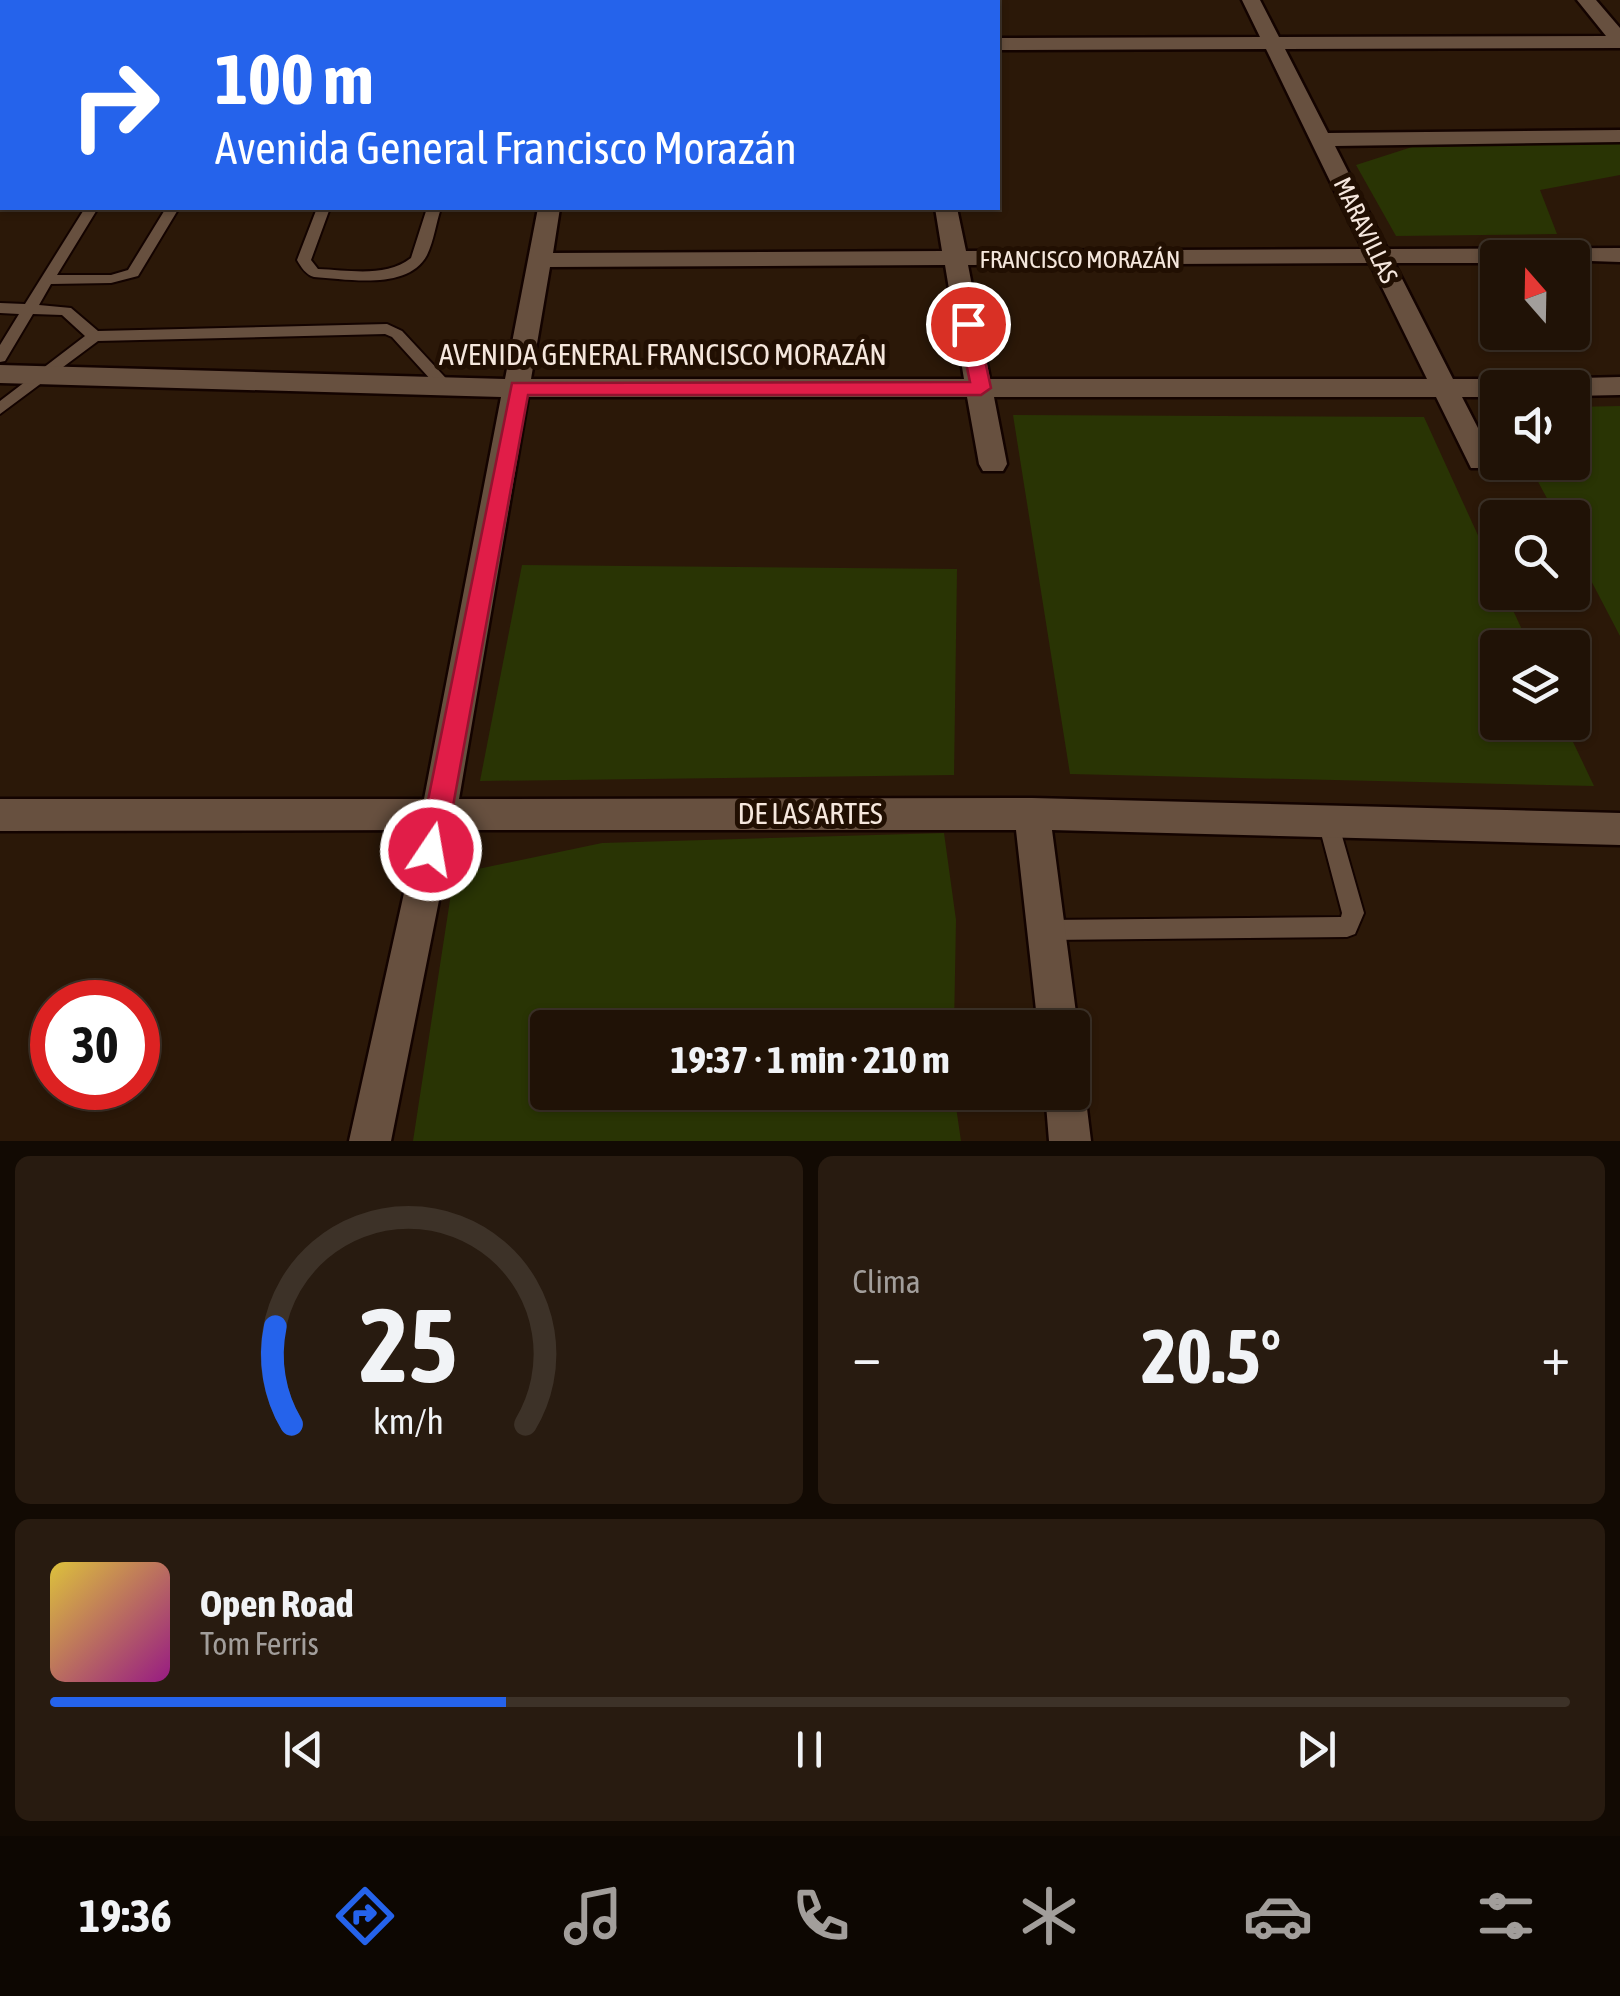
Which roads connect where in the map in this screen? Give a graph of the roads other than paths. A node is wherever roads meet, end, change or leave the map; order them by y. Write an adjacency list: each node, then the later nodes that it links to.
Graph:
1 (1251, 0): 4 (street, MARAVILLAS)
2 (1586, 0): 3 (street)
3 (1620, 41): 4 (street)
4 (1270, 43): 5 (street); 7 (street, MARAVILLAS)
5 (1000, 44)
6 (1620, 136): 7 (street)
7 (1323, 140): 15 (street, MARAVILLAS)
8 (90, 210): 18 (lane)
9 (171, 210): 18 (lane)
10 (323, 210): 11 (lane)
11 (433, 210)
12 (549, 210): 16 (street)
13 (946, 210): 17 (street)
14 (1620, 255): 15 (street, FRANCISCO MORAZÁN)
15 (1378, 257): 17 (street, FRANCISCO MORAZÁN); 31 (street, MARAVILLAS)
16 (540, 260): 17 (street, FRANCISCO MORAZÁN); 28 (street)
17 (954, 260): 29 (street)
18 (47, 280): 20 (lane)
19 (0, 308): 20 (lane)
20 (29, 308): 21 (lane); 22 (lane)
21 (94, 336): 24 (lane); 27 (lane)
22 (0, 356)
23 (0, 374): 24 (street, AVENIDA GENERAL FRANCISCO MORAZÁN)
24 (44, 376): 27 (street, AVENIDA GENERAL FRANCISCO MORAZÁN); 32 (lane)
25 (1620, 386): 26 (street)
26 (1590, 387)
27 (447, 388): 28 (street, AVENIDA GENERAL FRANCISCO MORAZÁN)
28 (519, 388): 29 (street, AVENIDA GENERAL FRANCISCO MORAZÁN); 35 (street)
29 (981, 388): 31 (street, AVENIDA GENERAL FRANCISCO MORAZÁN); 34 (street)
30 (1480, 388): 31 (street)
31 (1446, 389): 33 (street, MARAVILLAS)
32 (0, 409)
33 (1480, 456)
34 (993, 464)
35 (439, 813): 36 (street, DE LAS ARTES); 37 (street, DE LAS ARTES); 43 (street)
36 (1032, 814): 38 (street, DE LAS ARTES); 40 (street)
37 (0, 815)
38 (1328, 822): 39 (street, DE LAS ARTES); 40 (lane)
39 (1620, 829)
40 (1047, 930): 41 (street)
41 (1056, 1010)
42 (1067, 1110): 44 (street)
43 (370, 1141)
44 (1070, 1141)

